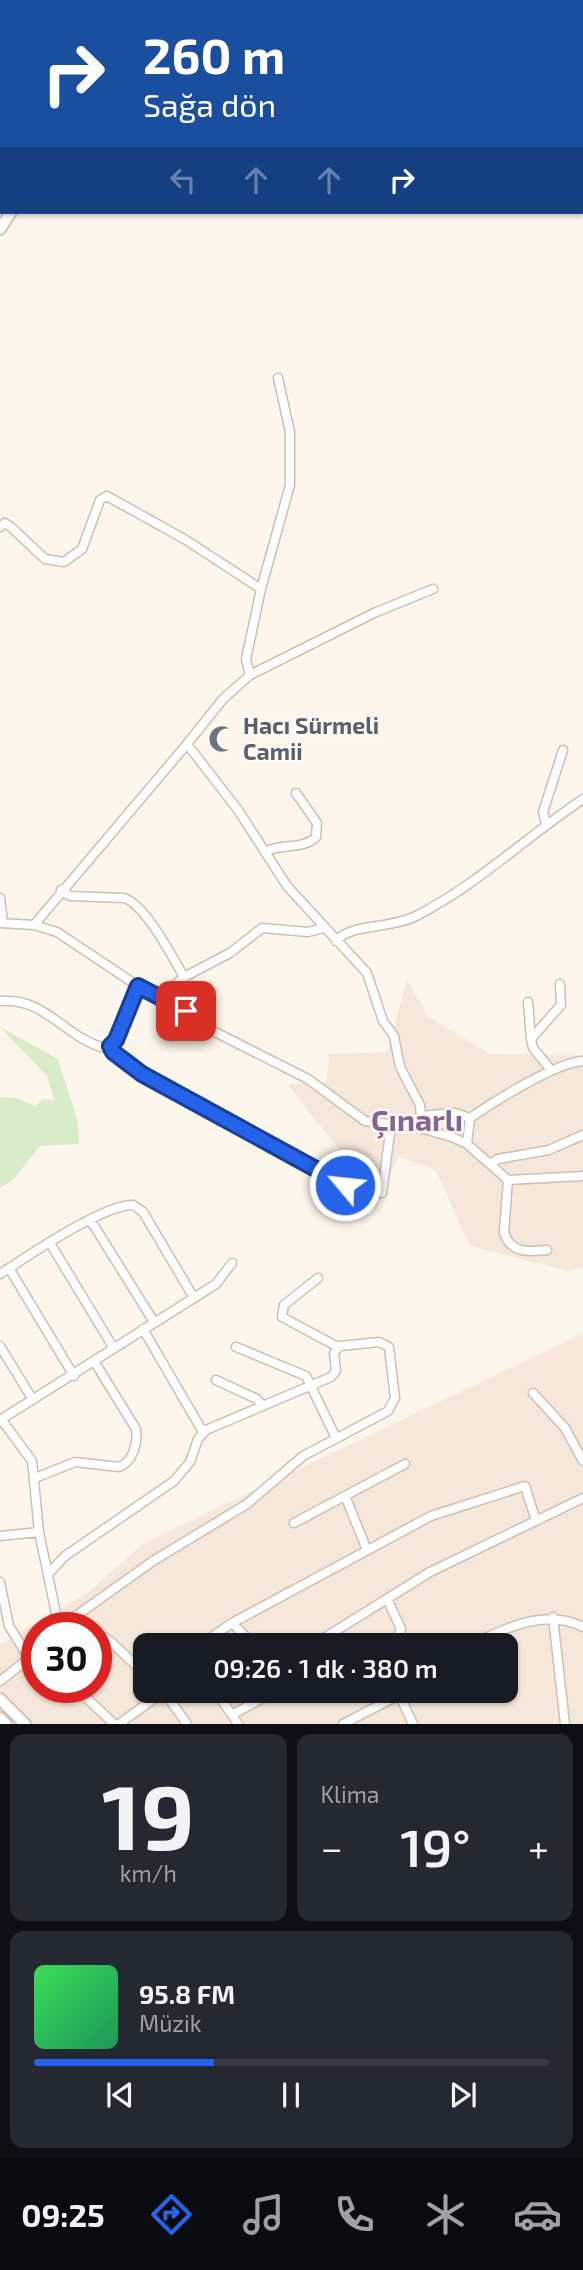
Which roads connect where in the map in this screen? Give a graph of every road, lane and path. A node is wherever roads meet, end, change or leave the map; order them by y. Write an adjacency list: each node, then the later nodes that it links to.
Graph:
1 (10, 214): 2 (main road)
2 (0, 229)
3 (278, 378): 5 (street)
4 (0, 527): 5 (street)
5 (261, 589): 7 (street)
6 (433, 589): 7 (street)
7 (250, 675): 8 (street)
8 (187, 744): 13 (street); 14 (street)
9 (563, 751): 12 (street)
10 (296, 793): 13 (street)
11 (583, 800): 12 (street)
12 (546, 824): 19 (street)
13 (265, 852): 18 (street)
14 (61, 890): 17 (street); 20 (street)
15 (0, 898): 16 (street)
16 (2, 923): 17 (street)
17 (34, 925): 22 (street)
18 (324, 929): 19 (street); 20 (street)
19 (336, 940): 30 (street)
20 (184, 977): 23 (street)
21 (561, 984): 26 (street)
22 (138, 986): 23 (street); 27 (street)
23 (161, 997): 32 (street)
24 (0, 1001): 27 (street)
25 (528, 1002): 26 (street)
26 (531, 1039): 29 (street)
27 (110, 1046): 39 (street)
28 (583, 1061): 29 (street)
29 (551, 1070): 31 (street)
30 (421, 1116): 31 (street); 33 (street)
31 (470, 1118): 35 (street)
32 (391, 1125): 33 (street); 40 (street)
33 (422, 1129): 35 (street)
34 (583, 1135): 36 (street)
35 (467, 1144): 36 (street)
36 (490, 1164): 38 (street)
37 (583, 1175): 38 (street)
38 (509, 1180): 43 (street)
39 (345, 1185)
40 (382, 1193)
41 (91, 1221): 42 (street); 48 (street); 49 (street)
42 (50, 1243): 45 (street); 52 (street)
43 (547, 1250)
44 (232, 1264): 48 (street)
45 (9, 1268): 46 (street); 56 (street)
46 (0, 1274)
47 (318, 1278): 54 (street)
48 (194, 1298): 49 (street)
49 (154, 1322): 50 (street)
50 (143, 1329): 52 (street); 63 (street)
51 (0, 1346): 60 (street)
52 (113, 1347): 55 (street)
53 (236, 1347): 58 (street)
54 (338, 1347): 58 (street); 64 (street)
55 (94, 1362): 56 (street); 67 (street)
56 (74, 1376): 60 (street)
57 (216, 1380): 61 (street)
58 (311, 1386): 61 (street); 64 (street)
59 (533, 1393): 65 (street)
60 (33, 1400): 62 (street)
61 (263, 1406): 63 (street)
62 (1, 1420): 67 (street)
63 (203, 1433): 75 (street)
64 (335, 1438): 79 (street)
65 (583, 1461)
66 (405, 1464): 68 (street)
67 (35, 1478): 72 (street)
68 (345, 1496): 71 (street); 74 (street)
69 (583, 1498): 70 (street)
70 (536, 1521): 74 (street); 77 (street)
71 (294, 1523)
72 (39, 1532): 73 (street); 75 (street)
73 (0, 1536)
74 (367, 1550): 81 (street)
75 (48, 1574): 78 (street)
76 (0, 1583): 88 (street)
77 (388, 1601): 85 (street); 86 (street)
78 (56, 1612)
79 (81, 1612)
80 (553, 1617): 82 (street); 87 (street); 110 (street)
81 (232, 1623): 83 (street); 84 (street)
82 (583, 1627)
83 (217, 1633)
84 (242, 1633)
85 (333, 1633)
86 (399, 1633)
87 (499, 1633)
88 (21, 1640)
89 (112, 1643): 90 (street)
90 (133, 1663)
91 (21, 1664): 92 (street)
92 (0, 1681)
93 (0, 1699): 104 (main road)
94 (93, 1703): 105 (street)
95 (148, 1703): 105 (street)
96 (173, 1703): 106 (street)
97 (224, 1703): 101 (street)
98 (253, 1703): 101 (street)
99 (380, 1703): 108 (street)
100 (403, 1703): 109 (street)
101 (232, 1715): 107 (street)
102 (0, 1718): 103 (main road)
103 (6, 1724)
104 (25, 1724)
105 (117, 1724)
106 (187, 1724)
107 (238, 1724)
108 (343, 1724)
109 (413, 1724)
110 (565, 1724)

